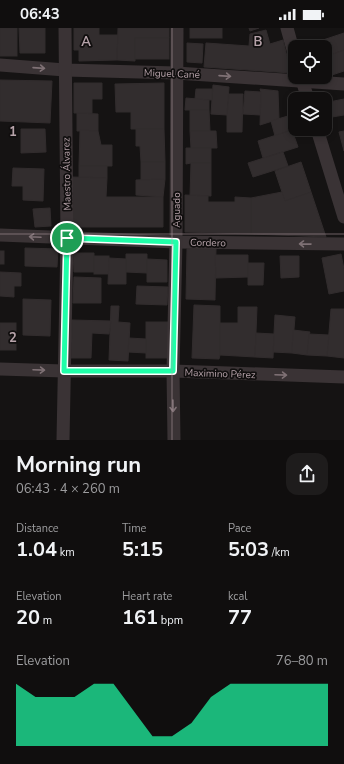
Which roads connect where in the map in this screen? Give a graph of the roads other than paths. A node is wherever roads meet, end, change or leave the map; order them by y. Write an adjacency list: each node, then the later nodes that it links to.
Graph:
1 (65, 28): 6 (street, Maestro Álvarez)
2 (177, 28): 7 (street, Aguado)
3 (286, 28): 4 (street)
4 (290, 40)
5 (0, 65): 6 (street, Miguel Cané, one-way to 6)
6 (65, 70): 7 (street, Miguel Cané); 14 (street, Maestro Álvarez)
7 (176, 72): 8 (street, Miguel Cané, one-way to 8); 15 (street, Aguado)
8 (288, 78)
9 (332, 83): 10 (street, Miguel Cané)
10 (344, 84)
11 (319, 136): 12 (street)
12 (344, 217)
13 (0, 235): 14 (street, Cordero, one-way to 13)
14 (67, 238): 15 (street, Cordero); 18 (street, Maestro Álvarez)
15 (176, 242): 16 (street, Cordero, one-way to 15); 19 (street, Aguado)
16 (344, 244)
17 (0, 369): 18 (street, Maximino Pérez, one-way to 18)
18 (64, 371): 19 (street, Maximino Pérez); 21 (street, Maestro Álvarez)
19 (173, 371): 20 (street, Maximino Pérez, one-way to 20); 22 (street, Aguado, one-way to 22)
20 (344, 377)
21 (63, 440)
22 (174, 440)

